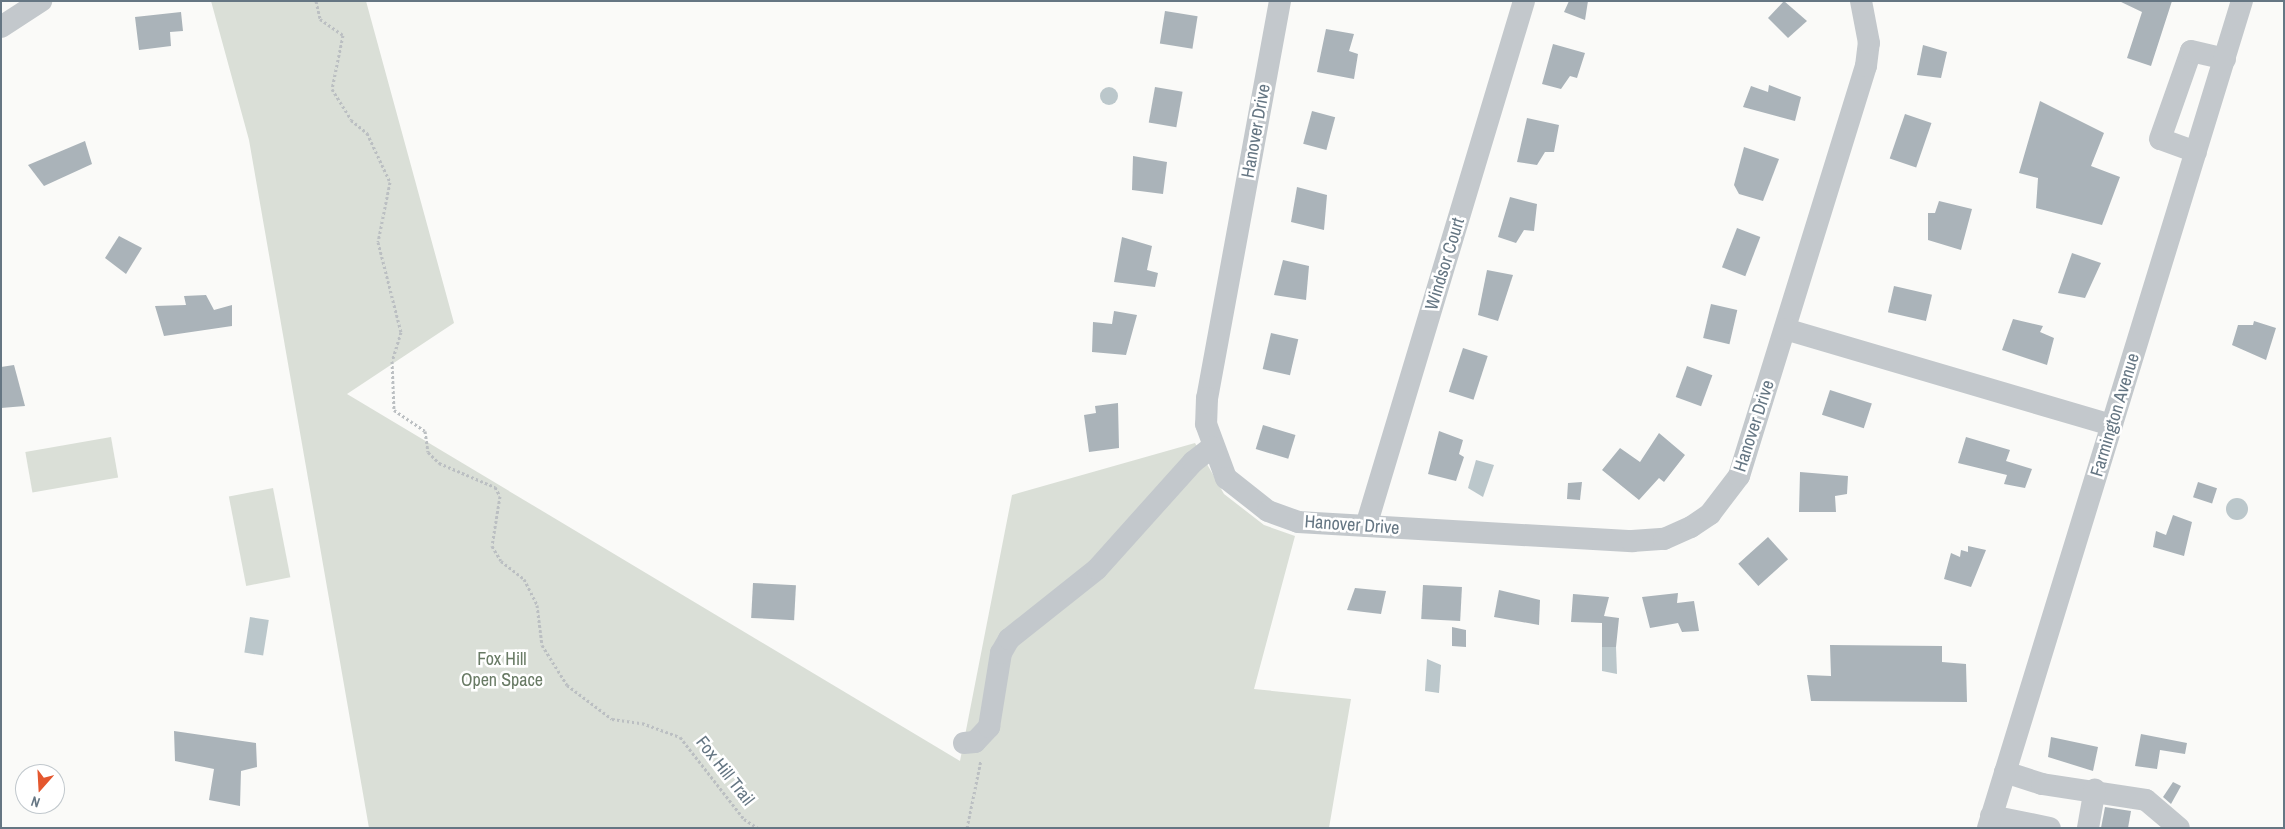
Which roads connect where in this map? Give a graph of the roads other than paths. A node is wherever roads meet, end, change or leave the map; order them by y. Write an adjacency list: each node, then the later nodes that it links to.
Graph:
1 (40, 1): 6 (street)
2 (1280, 1): 11 (street, Hanover Drive)
3 (1524, 1): 12 (street, Windsor Court)
4 (1861, 1): 9 (street, Hanover Drive)
5 (2242, 1): 7 (street, Farmington Avenue)
6 (1, 27)
7 (2225, 59): 8 (street, Farmington Avenue); 8 (street)
8 (2196, 152): 10 (street, Farmington Avenue)
9 (1785, 329): 10 (street); 12 (street, Hanover Drive)
10 (2112, 425): 14 (street, Farmington Avenue)
11 (1212, 447): 12 (street, Hanover Drive); 13 (street)
12 (1366, 526)
13 (964, 744)
14 (2005, 772): 15 (street); 16 (street, Farmington Avenue)
15 (2095, 790): 18 (street); 19 (street)
16 (1989, 822): 17 (street)
17 (2050, 828)
18 (2088, 828)
19 (2179, 828)

